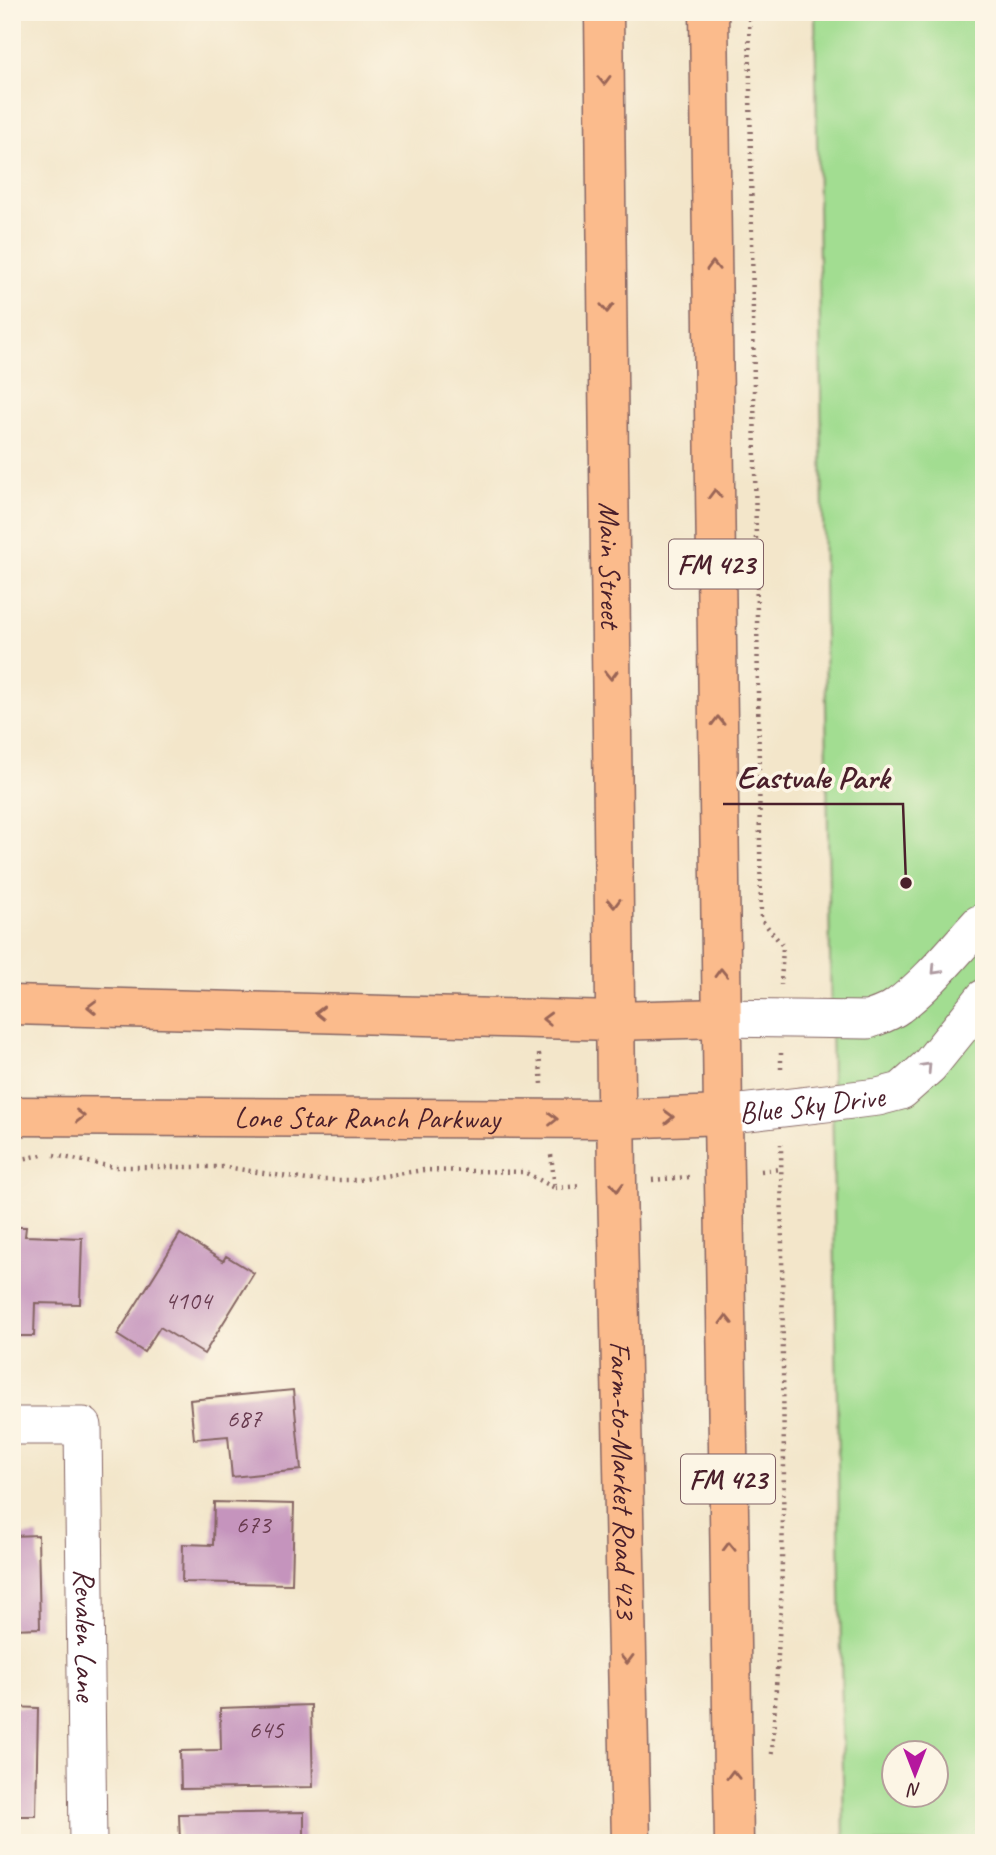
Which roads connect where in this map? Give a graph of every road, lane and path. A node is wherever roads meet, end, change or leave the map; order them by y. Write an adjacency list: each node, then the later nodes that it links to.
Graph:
1 (604, 12): 9 (main road, Main Street, one-way to 9)
2 (709, 12): 7 (main road, FM 423, one-way to 2)
3 (749, 12): 8 (path)
4 (984, 923): 8 (street, one-way to 8)
5 (984, 998): 10 (street, Blue Sky Drive, one-way to 5)
6 (12, 1005): 9 (main road, one-way to 6)
7 (722, 1018): 8 (street); 9 (main road); 11 (main road, FM 423)
8 (781, 1019): 10 (path)
9 (615, 1021): 13 (main road, Main Street)
10 (782, 1108): 11 (street, Blue Sky Drive); 14 (path)
11 (723, 1115): 13 (main road, Lone Star Ranch Parkway, one-way to 11); 15 (main road, FM 423)
12 (12, 1116): 13 (main road, Lone Star Ranch Parkway, one-way to 13)
13 (616, 1119): 16 (main road, Farm-to-Market Road 423)
14 (781, 1169): 15 (path); 19 (path)
15 (723, 1174): 16 (path); 22 (main road, FM 423, one-way to 15)
16 (617, 1183): 17 (path); 21 (main road, Farm-to-Market Road 423, one-way to 21)
17 (555, 1188)
18 (12, 1426): 20 (street, Revalen Lane)
19 (772, 1759)
20 (88, 1843)
21 (631, 1843)
22 (734, 1843)

